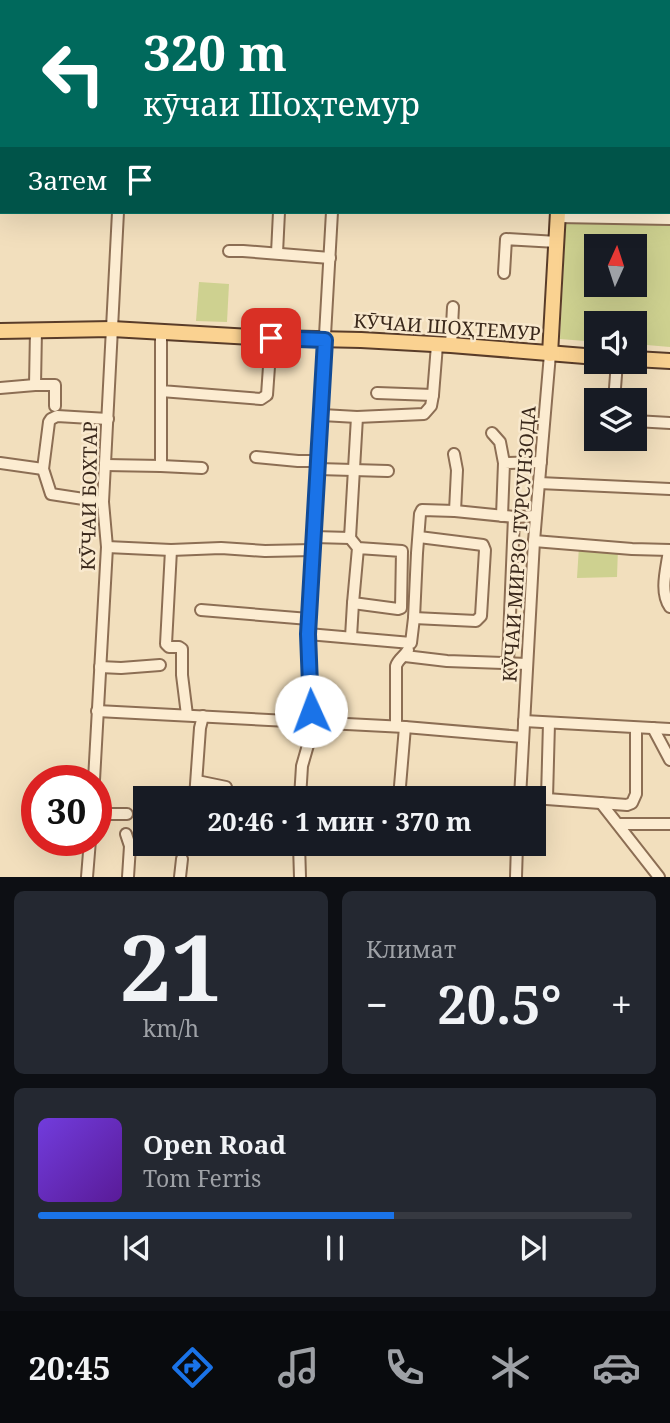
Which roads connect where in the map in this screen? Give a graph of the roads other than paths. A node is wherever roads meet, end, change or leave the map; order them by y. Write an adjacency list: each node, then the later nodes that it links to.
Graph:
1 (118, 214): 13 (street, КӮЧАИ БОХТАР)
2 (279, 214): 8 (street)
3 (332, 214): 9 (street)
4 (558, 214): 5 (street); 6 (main road)
5 (670, 219)
6 (557, 242): 10 (street); 19 (main road)
7 (229, 251): 8 (street)
8 (277, 253): 9 (street)
9 (330, 258): 17 (street)
10 (504, 273)
11 (453, 307): 18 (street)
12 (36, 330): 13 (main road, КӮЧАИ ШОҲТЕМУР); 14 (main road, КӮЧАИ ШОҲТЕМУР); 23 (street)
13 (112, 330): 15 (main road, КӮЧАИ ШОҲТЕМУР); 31 (street, КӮЧАИ БОХТАР)
14 (0, 331)
15 (161, 332): 16 (main road, КӮЧАИ ШОҲТЕМУР); 25 (street)
16 (271, 338): 17 (main road, КӮЧАИ ШОҲТЕМУР); 25 (street)
17 (325, 340): 18 (main road, КӮЧАИ ШОҲТЕМУР); 29 (street)
18 (443, 345): 19 (main road, КӮЧАИ ШОҲТЕМУР); 27 (street)
19 (551, 354): 20 (main road, КӮЧАИ ШОҲТЕМУР); 37 (street, КӮЧАИ МИРЗО ТУРСУНЗОДА)
20 (584, 355)
21 (647, 360): 22 (main road)
22 (670, 361)
23 (36, 385): 24 (street); 28 (street)
24 (0, 388)
25 (161, 391): 42 (street)
26 (377, 393): 27 (street)
27 (433, 395): 30 (street)
28 (55, 406)
29 (322, 415): 30 (street); 41 (street)
30 (357, 417): 45 (street)
31 (108, 419): 40 (street, КӮЧАИ БОХТАР); 44 (street)
32 (647, 422): 33 (street)
33 (670, 423)
34 (492, 433): 39 (street)
35 (454, 454): 50 (street)
36 (256, 457): 41 (street)
37 (541, 462): 39 (street); 47 (street, КӮЧАИ МИРЗО ТУРСУНЗОДА)
38 (0, 463): 44 (street)
39 (504, 463): 51 (street)
40 (106, 464): 42 (street); 49 (street, КӮЧАИ БОХТАР)
41 (318, 465): 45 (street); 54 (street)
42 (161, 466): 43 (street)
43 (202, 468)
44 (43, 469): 49 (street)
45 (355, 470): 46 (street); 57 (street)
46 (388, 471)
47 (539, 483): 48 (street); 52 (street, КӮЧАИ МИРЗО ТУРСУНЗОДА)
48 (670, 489)
49 (103, 502): 58 (street, КӮЧАИ БОХТАР)
50 (454, 511): 51 (street); 55 (street)
51 (502, 516): 53 (street)
52 (536, 516): 53 (street); 56 (street, КӮЧАИ МИРЗО ТУРСУНЗОДА)
53 (514, 517): 71 (street)
54 (314, 537): 57 (street); 60 (street)
55 (419, 537): 65 (street); 65 (street)
56 (534, 541): 61 (street); 72 (street, КӮЧАИ МИРЗО ТУРСУНЗОДА)
57 (354, 543): 62 (street); 62 (street)
58 (107, 547): 59 (street); 74 (street, КӮЧАИ БОХТАР)
59 (171, 550): 60 (street); 76 (street)
60 (313, 550): 66 (street)
61 (670, 550): 63 (street)
62 (353, 603): 68 (street)
63 (670, 607)
64 (201, 610): 66 (street)
65 (414, 618): 69 (street)
66 (309, 619): 67 (street)
67 (308, 634): 68 (street); 79 (street)
68 (351, 637): 69 (street)
69 (411, 643): 70 (street)
70 (405, 656): 71 (street); 82 (street)
71 (508, 663): 72 (street)
72 (527, 664): 80 (street, КӮЧАИ МИРЗО ТУРСУНЗОДА)
73 (160, 665): 74 (street)
74 (100, 667): 75 (street, КӮЧАИ БОХТАР)
75 (97, 711): 76 (street); 89 (street, КӮЧАИ БОХТАР)
76 (187, 715): 77 (street)
77 (204, 716): 79 (street); 90 (street)
78 (451, 717): 86 (street)
79 (310, 722): 82 (street); 93 (street)
80 (524, 722): 81 (street); 87 (street, КӮЧАИ МИРЗО ТУРСУНЗОДА)
81 (550, 723): 83 (street); 96 (street)
82 (401, 727): 86 (street); 94 (street)
83 (636, 728): 84 (street); 97 (street)
84 (653, 728): 85 (street); 88 (street)
85 (670, 729)
86 (451, 730): 87 (street)
87 (523, 737): 95 (street, КӮЧАИ МИРЗО ТУРСУНЗОДА)
88 (670, 760)
89 (95, 765)
90 (197, 781): 91 (street); 92 (street)
91 (196, 786)
92 (218, 786)
93 (301, 786)
94 (399, 786)
95 (521, 786)
96 (547, 798): 97 (street)
97 (601, 803): 100 (street)
98 (112, 814): 99 (street)
99 (127, 814)
100 (619, 824): 101 (street); 114 (street)
101 (670, 824)
102 (126, 834): 103 (street)
103 (130, 846): 104 (street); 110 (street)
104 (133, 846)
105 (89, 856): 109 (street)
106 (299, 856): 112 (street)
107 (516, 856): 113 (street)
108 (181, 859): 111 (street)
109 (88, 877)
110 (128, 877)
111 (180, 877)
112 (300, 877)
113 (514, 877)
114 (659, 877)

